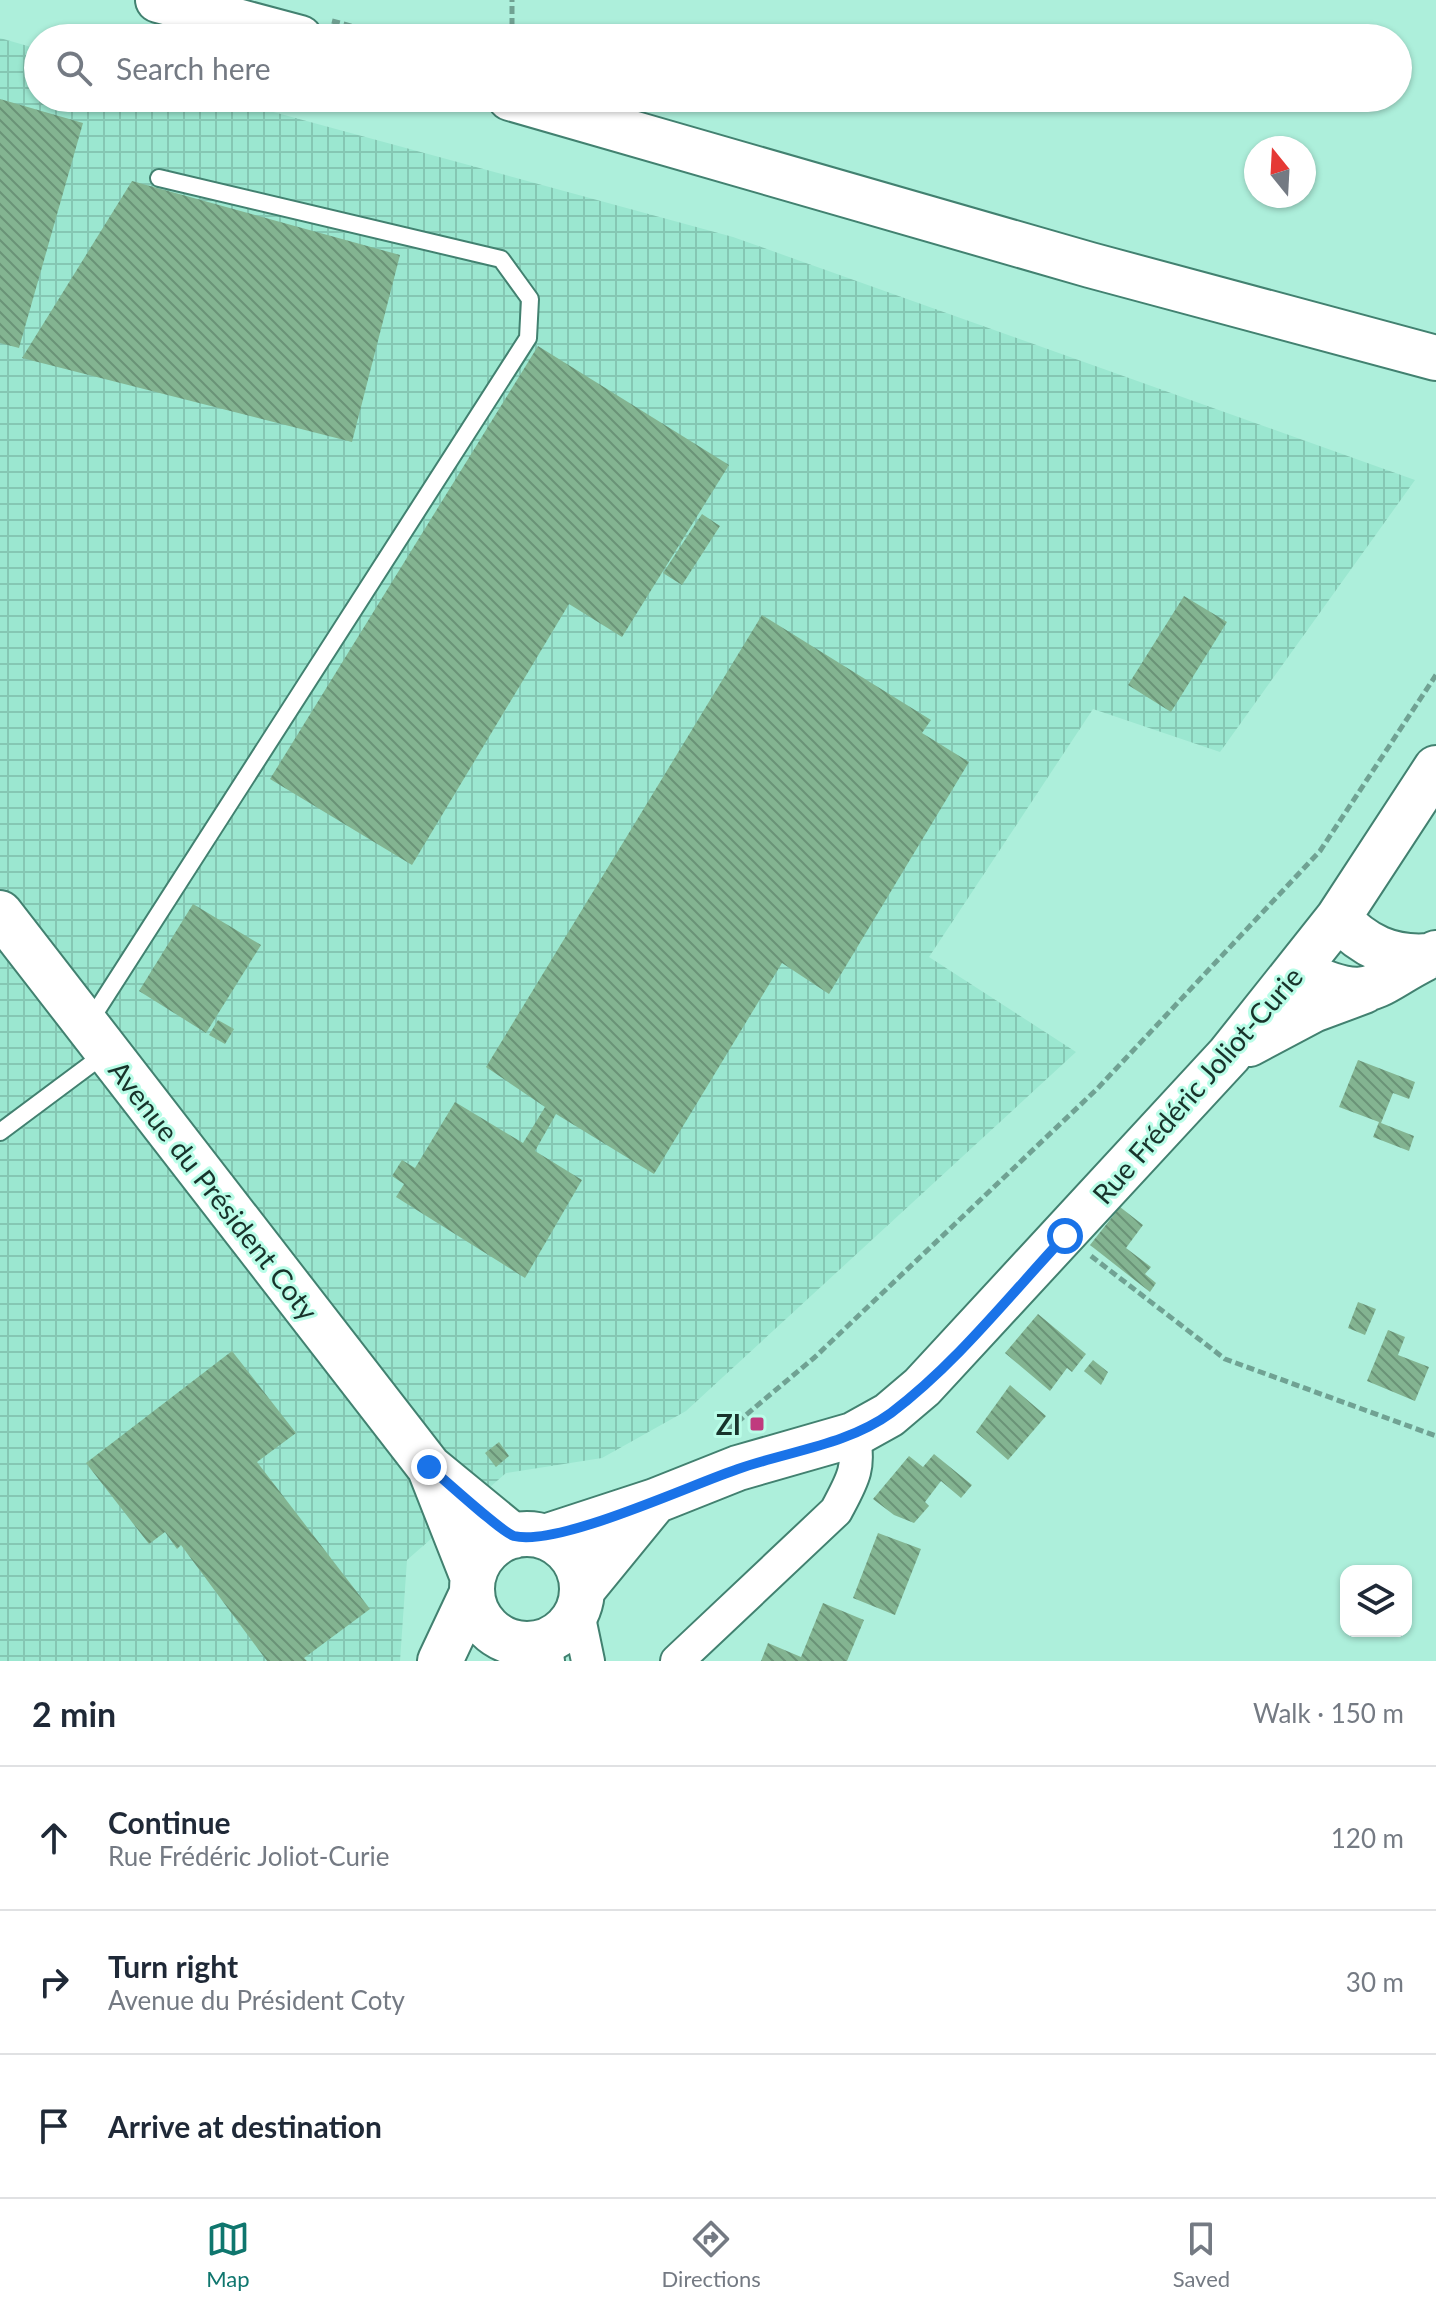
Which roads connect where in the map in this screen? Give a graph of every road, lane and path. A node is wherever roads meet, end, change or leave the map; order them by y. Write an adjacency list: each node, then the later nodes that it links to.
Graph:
1 (158, 0): 3 (street)
2 (512, 0): 4 (path)
3 (248, 24)
4 (512, 24)
5 (559, 112): 7 (street)
6 (159, 178): 15 (lane)
7 (1436, 358)
8 (1436, 675): 21 (path)
9 (1436, 768): 11 (street, Rue Frédéric Joliot-Curie)
10 (0, 913): 15 (street, Avenue du Président Coty)
11 (1338, 918): 12 (street); 13 (street, Rue Frédéric Joliot-Curie)
12 (1432, 955): 14 (street)
13 (1297, 971): 14 (street); 16 (street, Rue Frédéric Joliot-Curie)
14 (1364, 991): 16 (street)
15 (97, 1038): 17 (lane); 22 (street, Avenue du Président Coty)
16 (1229, 1055): 18 (street, Rue Frédéric Joliot-Curie)
17 (0, 1132)
18 (1065, 1236): 19 (street, Rue Frédéric Joliot-Curie); 20 (path)
19 (853, 1435): 23 (street, Rue Frédéric Joliot-Curie); 30 (street)
20 (1436, 1436)
21 (717, 1439)
22 (429, 1467): 24 (street, Avenue du Président Coty); 25 (street, Avenue du Président Coty)
23 (655, 1501): 24 (street, Rue Frédéric Joliot-Curie); 26 (street, Rue Frédéric Joliot-Curie)
24 (529, 1536): 25 (street); 26 (street)
25 (472, 1585): 27 (street); 28 (street)
26 (580, 1601): 27 (street); 29 (street)
27 (516, 1652)
28 (440, 1661)
29 (588, 1661)
30 (677, 1661)

